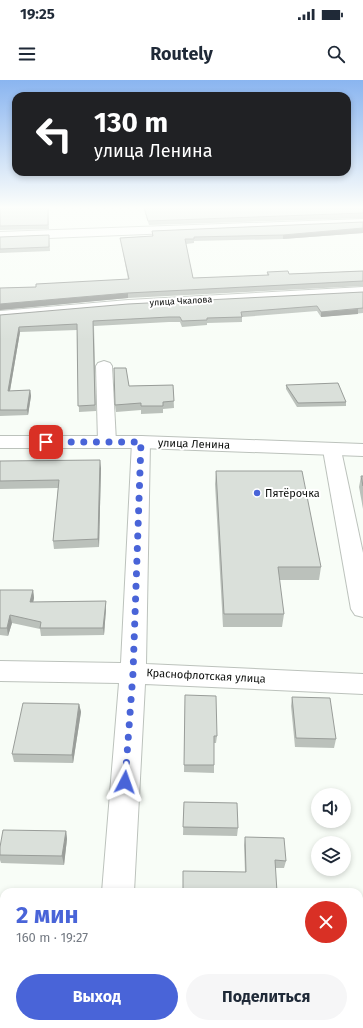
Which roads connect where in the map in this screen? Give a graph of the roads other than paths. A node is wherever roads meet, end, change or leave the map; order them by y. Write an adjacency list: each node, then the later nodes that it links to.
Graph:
1 (363, 291): 2 (street, улица Чкалова)
2 (0, 315)
3 (104, 366): 5 (street)
4 (0, 442): 5 (street, улица Ленина)
5 (107, 442): 6 (street, улица Ленина)
6 (141, 442): 7 (street, улица Ленина); 11 (street)
7 (332, 450): 8 (street, улица Ленина); 9 (street)
8 (363, 450)
9 (363, 609)
10 (0, 672): 11 (street, Краснофлотская улица)
11 (133, 673): 12 (street, Краснофлотская улица); 13 (street)
12 (363, 684)
13 (118, 888)

